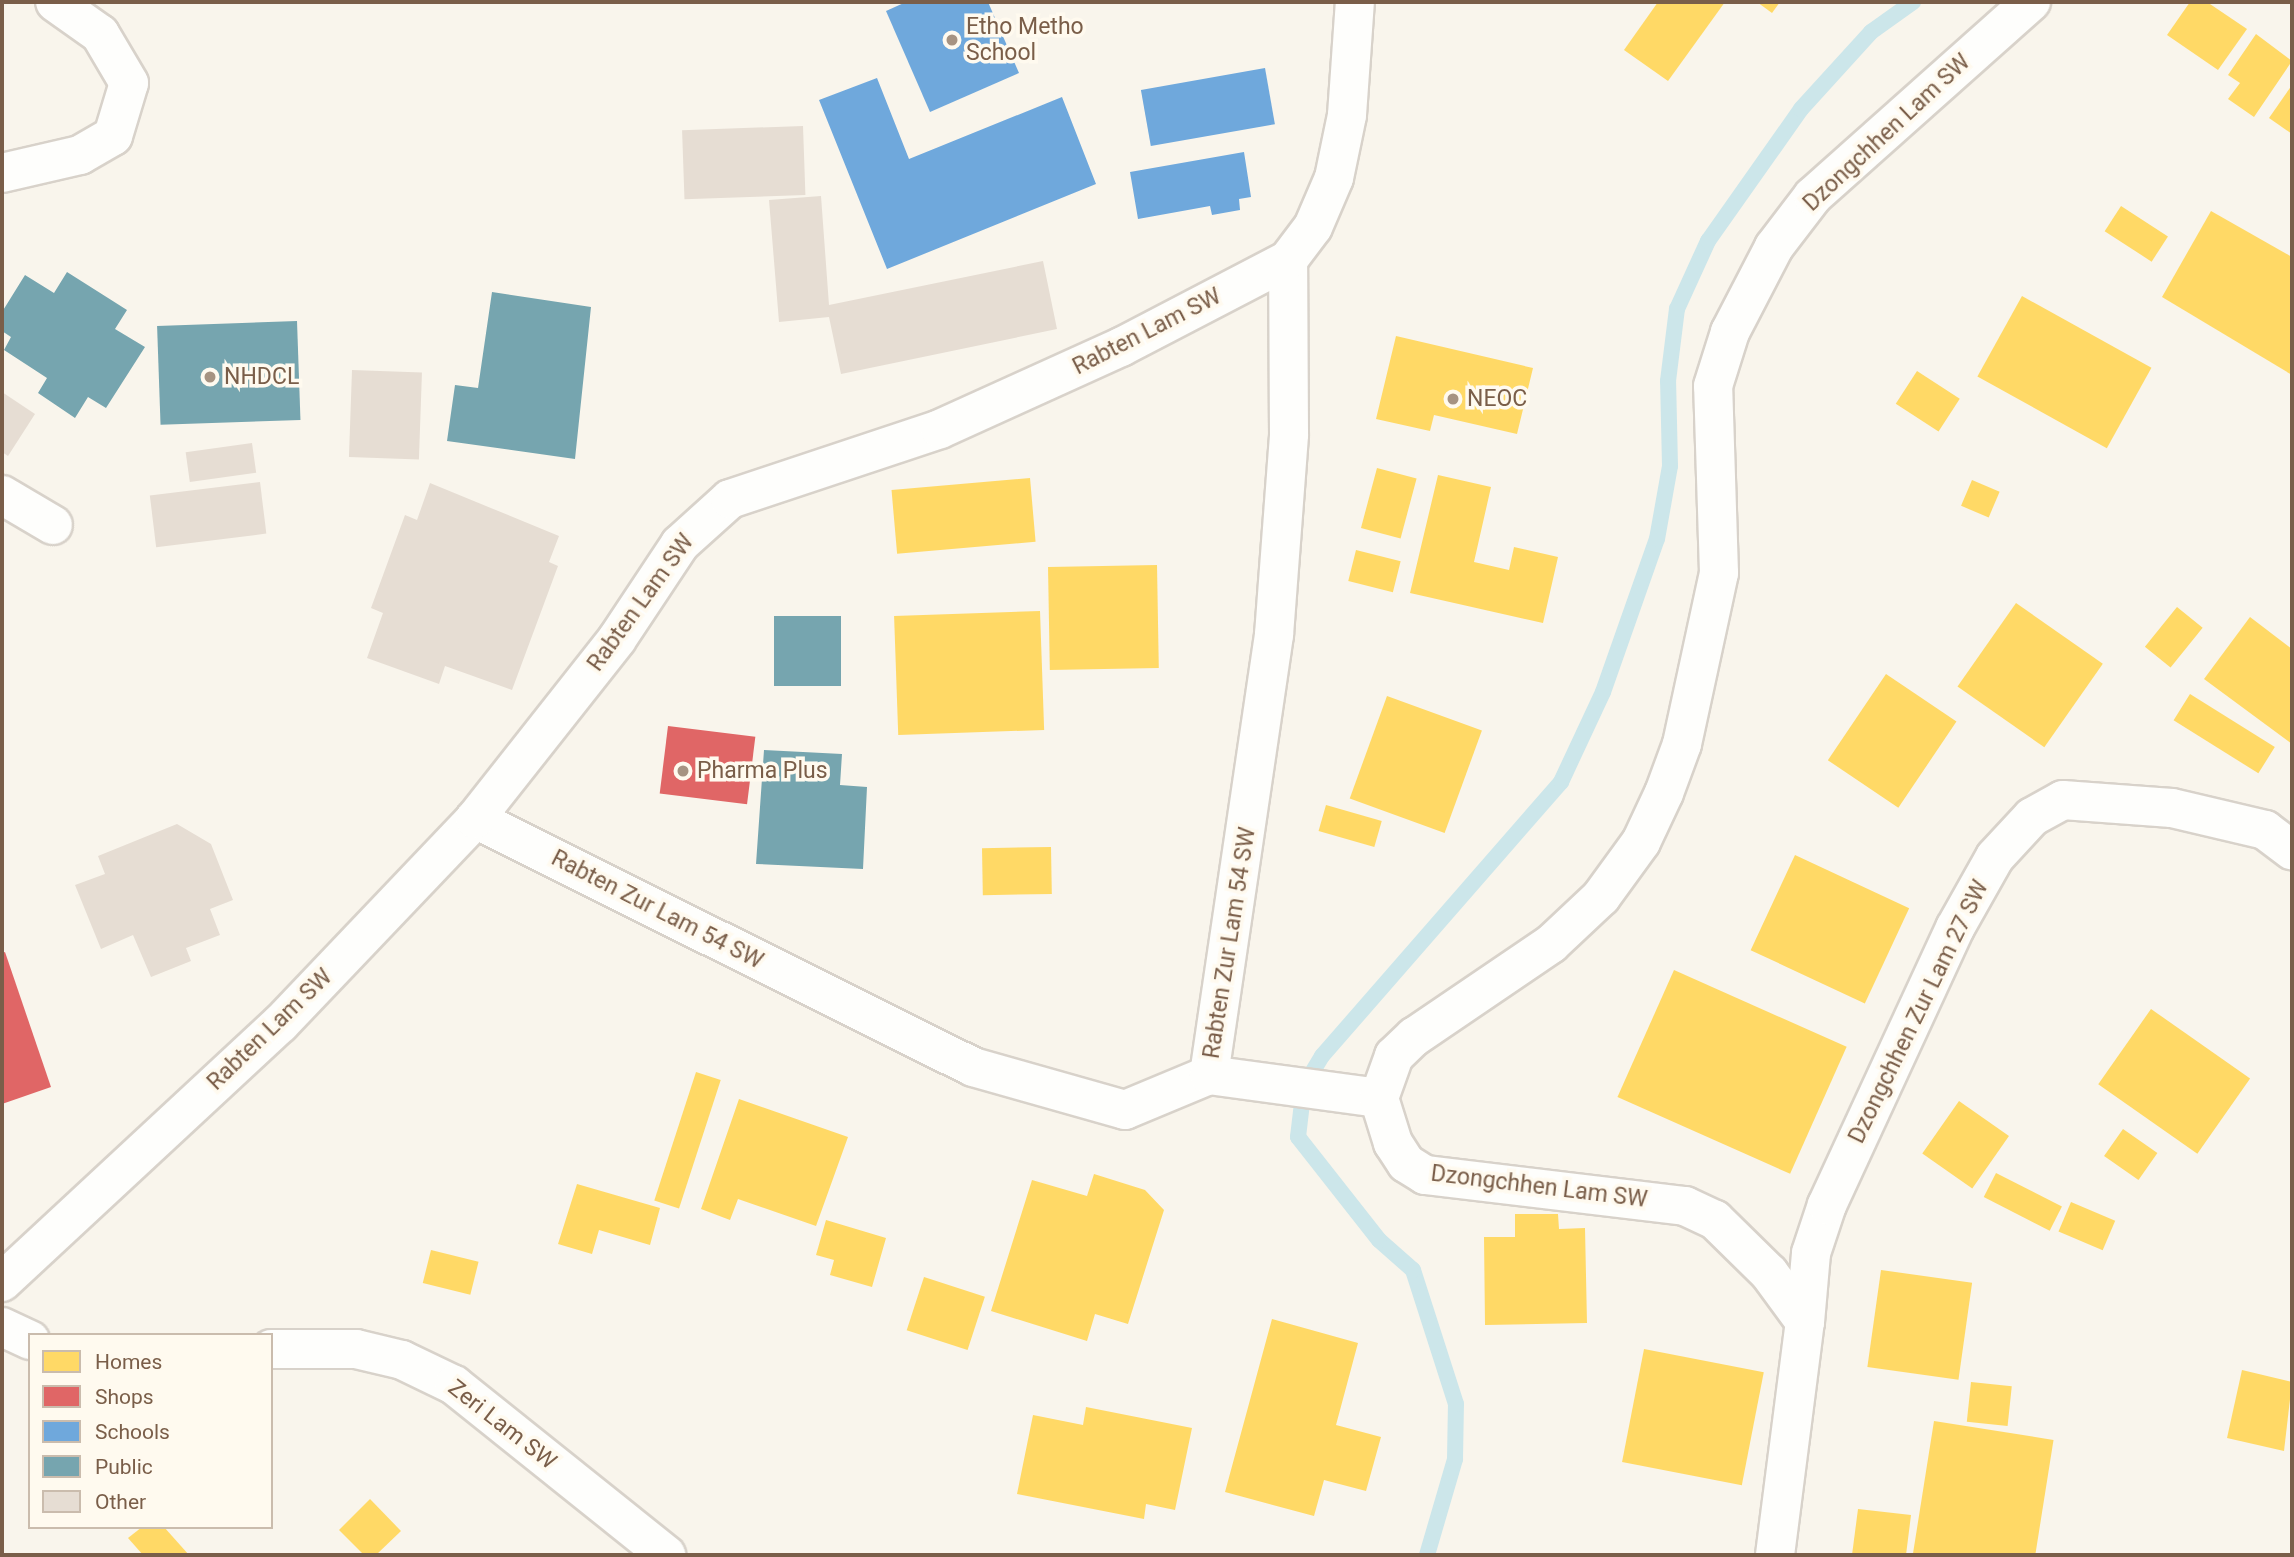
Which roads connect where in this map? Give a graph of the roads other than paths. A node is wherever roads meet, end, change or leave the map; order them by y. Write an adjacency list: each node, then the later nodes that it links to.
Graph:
1 (55, 2): 4 (street)
2 (1355, 2): 5 (street, Rabten Lam SW)
3 (2031, 2): 11 (street, Dzongchhen Lam SW)
4 (2, 173)
5 (1288, 260): 8 (street, Rabten Lam SW); 10 (street, Rabten Zur Lam 54 SW)
6 (2, 495): 7 (street)
7 (53, 525)
8 (475, 819): 10 (street, Rabten Zur Lam 54 SW); 12 (street, Rabten Lam SW)
9 (2292, 850): 13 (street, Dzongchhen Zur Lam 27 SW)
10 (1209, 1075): 11 (street)
11 (1379, 1098): 13 (street, Dzongchhen Lam SW)
12 (2, 1282)
13 (1805, 1322): 18 (street)
14 (2, 1327): 15 (street)
15 (28, 1339)
16 (273, 1349): 17 (street, Zeri Lam SW)
17 (666, 1555)
18 (1776, 1555)

